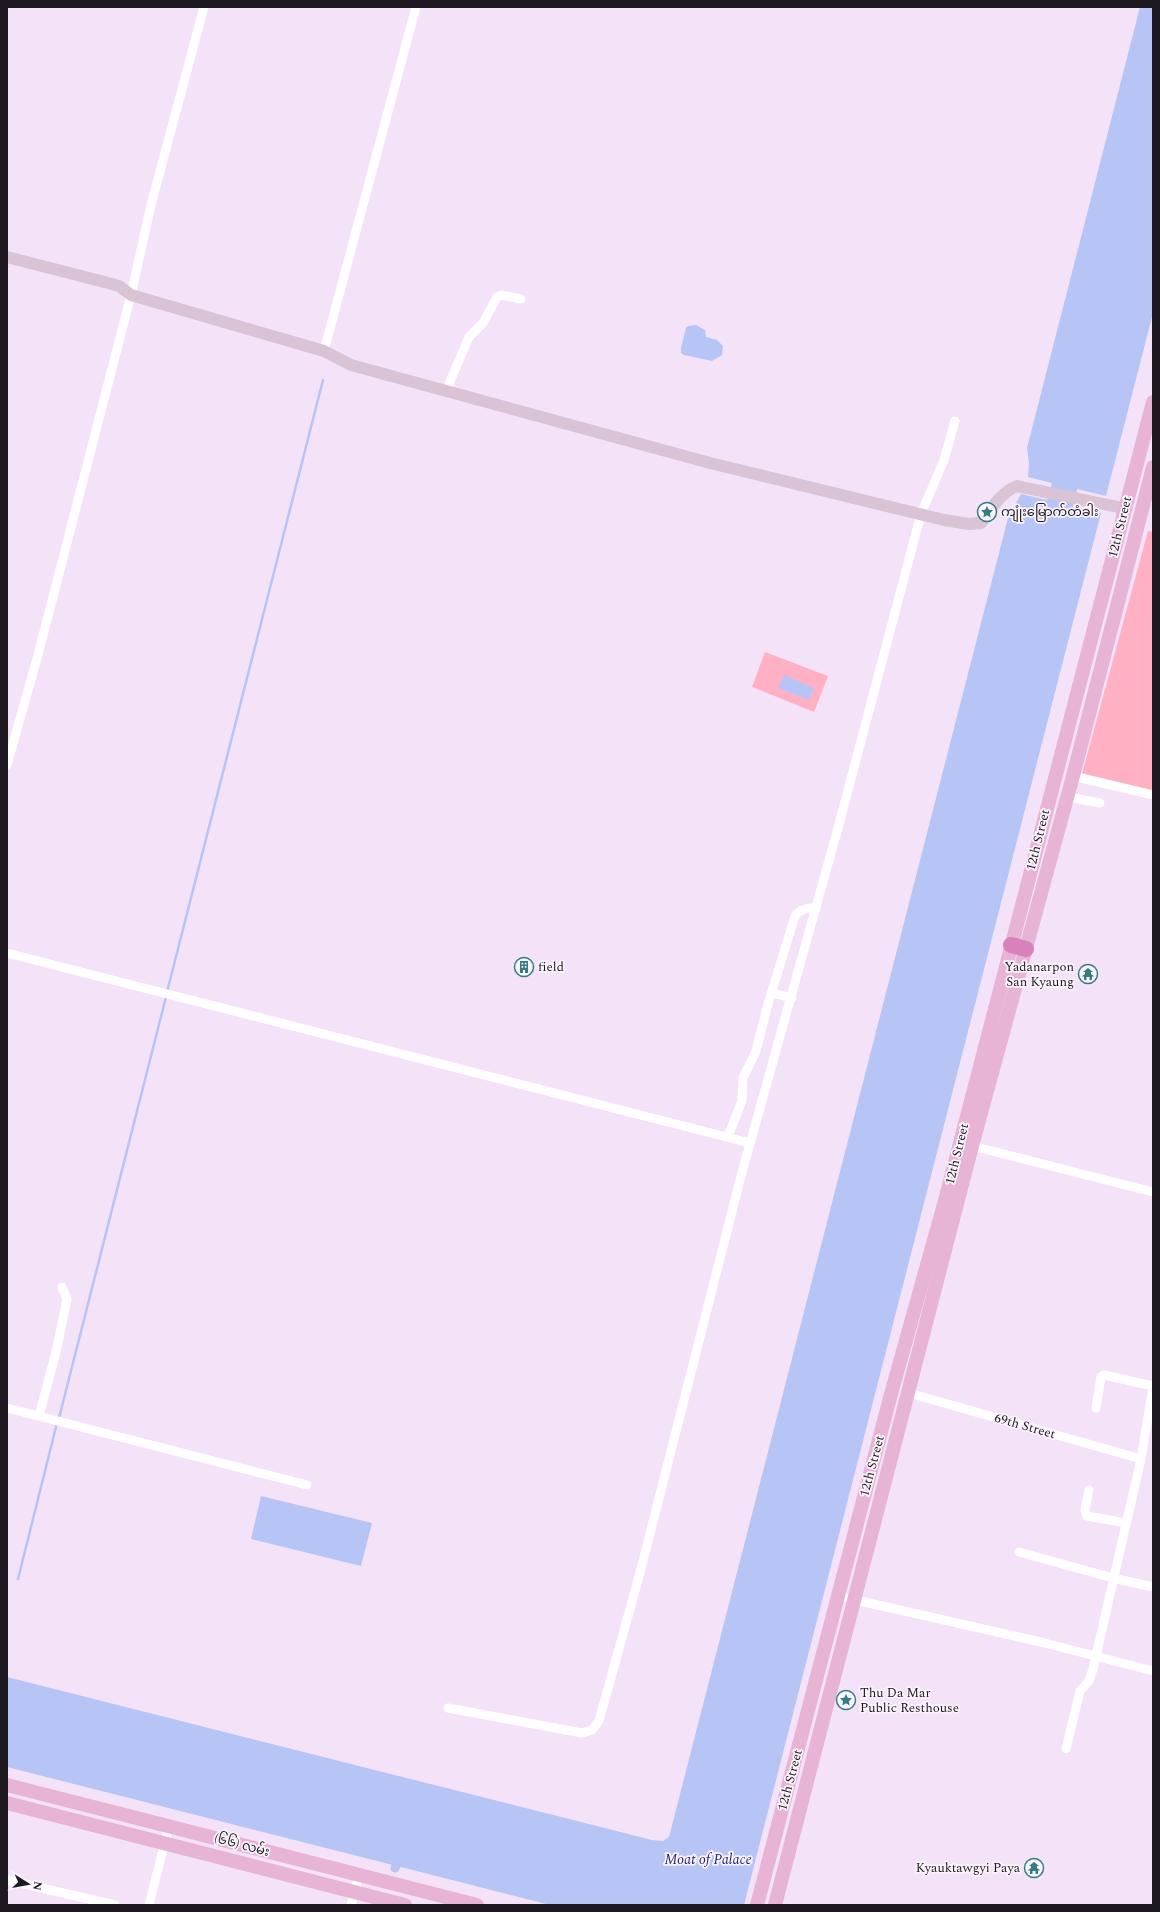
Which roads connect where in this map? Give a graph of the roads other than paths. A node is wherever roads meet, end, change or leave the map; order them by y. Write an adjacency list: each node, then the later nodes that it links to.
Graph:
1 (204, 7): 4 (street)
2 (416, 7): 6 (street)
3 (7, 257): 4 (street)
4 (131, 295): 6 (street); 14 (street)
5 (521, 299): 7 (street)
6 (324, 351): 7 (street)
7 (446, 391): 13 (street)
8 (1153, 402): 11 (main road, 12th Street)
9 (954, 421): 13 (street)
10 (1153, 467): 12 (main road, 12th Street)
11 (1123, 507): 12 (main road); 13 (street); 21 (main road, 12th Street)
12 (1147, 512): 16 (main road, 12th Street)
13 (921, 514): 20 (street)
14 (10, 745): 15 (street)
15 (7, 765)
16 (1073, 776): 17 (street); 18 (main road, 12th Street)
17 (1153, 795)
18 (1067, 797): 19 (street); 21 (main road, 12th Street)
19 (1100, 803)
20 (816, 908): 23 (street); 24 (street)
21 (1019, 947): 27 (main road, 12th Street)
22 (7, 953): 25 (street)
23 (772, 993): 24 (street); 25 (street)
24 (792, 998): 26 (street)
25 (728, 1136): 26 (street)
26 (750, 1142): 46 (street)
27 (966, 1144): 28 (street); 31 (main road, 12th Street); 42 (main road, 12th Street)
28 (1153, 1192)
29 (62, 1287): 34 (street)
30 (1153, 1386): 33 (street); 35 (street)
31 (909, 1392): 35 (street, 69th Street); 43 (main road, 12th Street)
32 (7, 1408): 34 (street)
33 (1096, 1408)
34 (39, 1416): 36 (street)
35 (1141, 1459): 38 (street)
36 (307, 1484)
37 (1089, 1490): 38 (street)
38 (1126, 1523): 40 (street)
39 (1019, 1552): 40 (street)
40 (1113, 1578): 41 (street); 44 (street)
41 (1153, 1588)
42 (838, 1596): 43 (street); 59 (main road, 12th Street)
43 (855, 1600): 44 (street); 60 (main road, 12th Street)
44 (1096, 1657): 45 (street); 47 (street)
45 (1153, 1671)
46 (448, 1708)
47 (1066, 1749)
48 (7, 1785): 50 (main road, (၆၆) လမ်း)
49 (7, 1803): 51 (main road, (၆၆) လမ်း)
50 (169, 1826): 51 (street); 52 (main road, (၆၆) လမ်း)
51 (164, 1844): 54 (main road, (၆၆) လမ်း); 56 (street)
52 (359, 1875): 54 (street); 58 (main road, (၆၆) လမ်း)
53 (7, 1880): 55 (street)
54 (353, 1898): 57 (main road, (၆၆) လမ်း)
55 (115, 1905)
56 (149, 1905)
57 (405, 1905)
58 (477, 1905)
59 (757, 1905)
60 (775, 1905)

